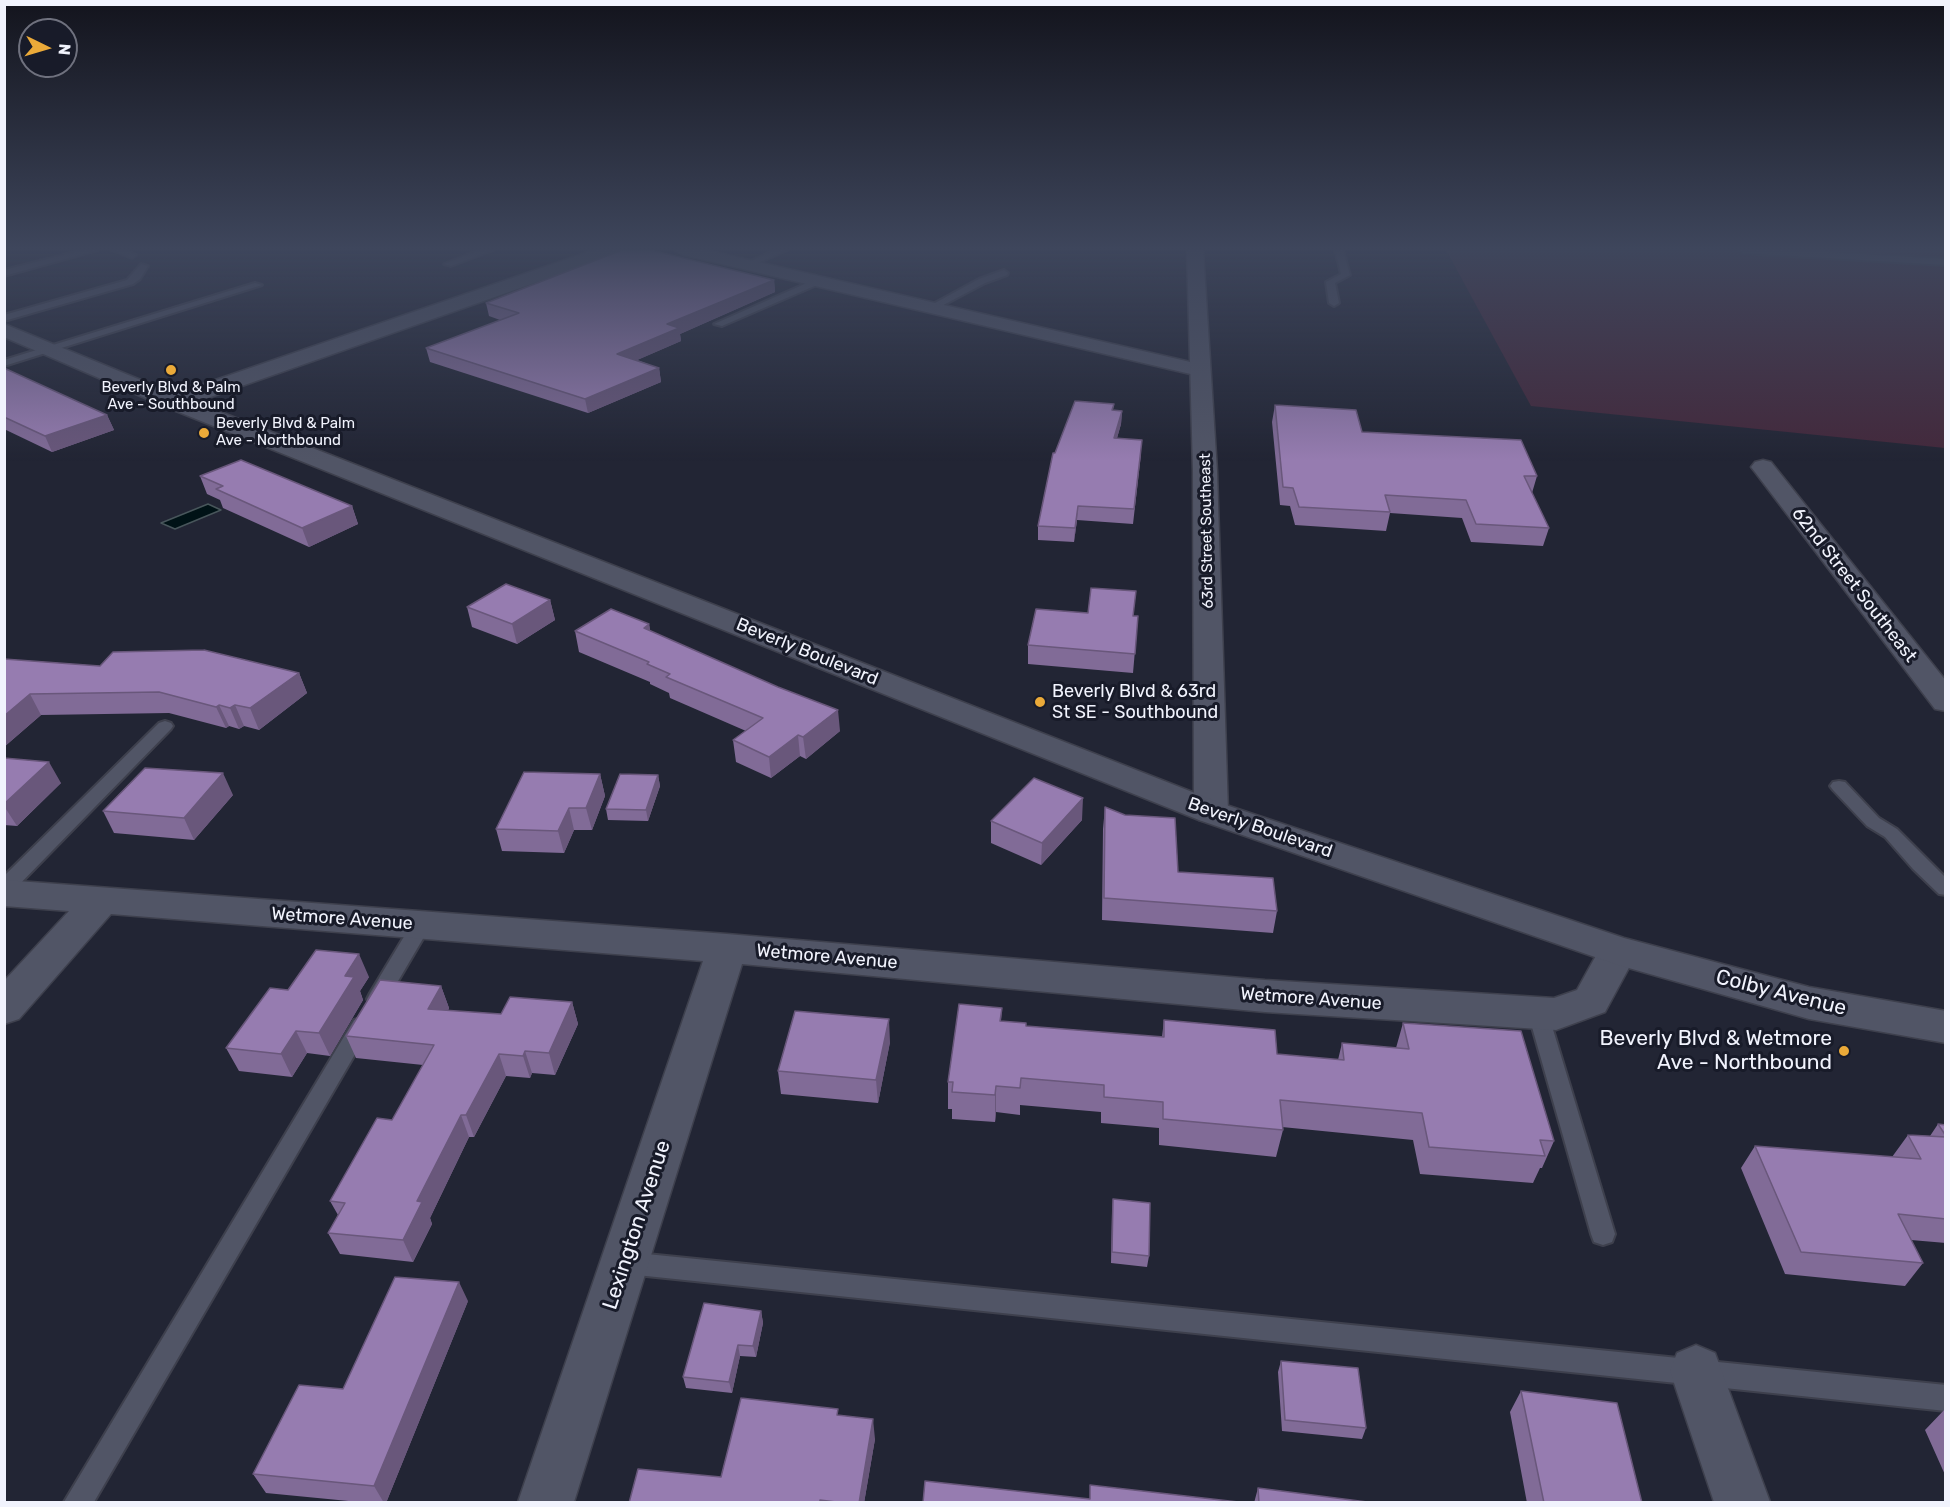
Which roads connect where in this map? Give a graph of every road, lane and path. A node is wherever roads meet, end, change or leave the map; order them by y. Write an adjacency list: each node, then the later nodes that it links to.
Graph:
1 (143, 320): 8 (lane)
2 (409, 320): 11 (street)
3 (727, 320): 6 (lane)
4 (979, 320): 10 (street)
5 (1197, 320): 10 (street, 63rd Street Southeast)
6 (719, 324)
7 (4, 330): 8 (street, Beverly Boulevard)
8 (50, 349): 9 (lane); 11 (street, Beverly Boulevard)
9 (4, 363)
10 (1199, 370): 16 (street, 63rd Street Southeast)
11 (174, 402): 16 (street, Beverly Boulevard)
12 (1763, 467): 13 (street, 62nd Street Southeast)
13 (1946, 702)
14 (165, 726): 17 (lane)
15 (1839, 786): 18 (lane)
16 (1211, 812): 23 (street, Beverly Boulevard)
17 (4, 888)
18 (1946, 889)
19 (4, 893): 20 (street, Wetmore Avenue)
20 (101, 901): 21 (street, Wetmore Avenue); 24 (street)
21 (421, 925): 22 (street, Wetmore Avenue); 31 (lane)
22 (727, 948): 25 (street, Wetmore Avenue); 28 (street, Lexington Avenue)
23 (1618, 951): 25 (street, Wetmore Avenue); 26 (street, Colby Avenue)
24 (4, 1008)
25 (1538, 1013): 27 (lane)
26 (1946, 1027)
27 (1603, 1234)
28 (624, 1263): 29 (lane); 32 (street, Lexington Avenue)
29 (1696, 1371): 30 (lane); 33 (street)
30 (1946, 1398)
31 (78, 1503)
32 (546, 1503)
33 (1742, 1503)

